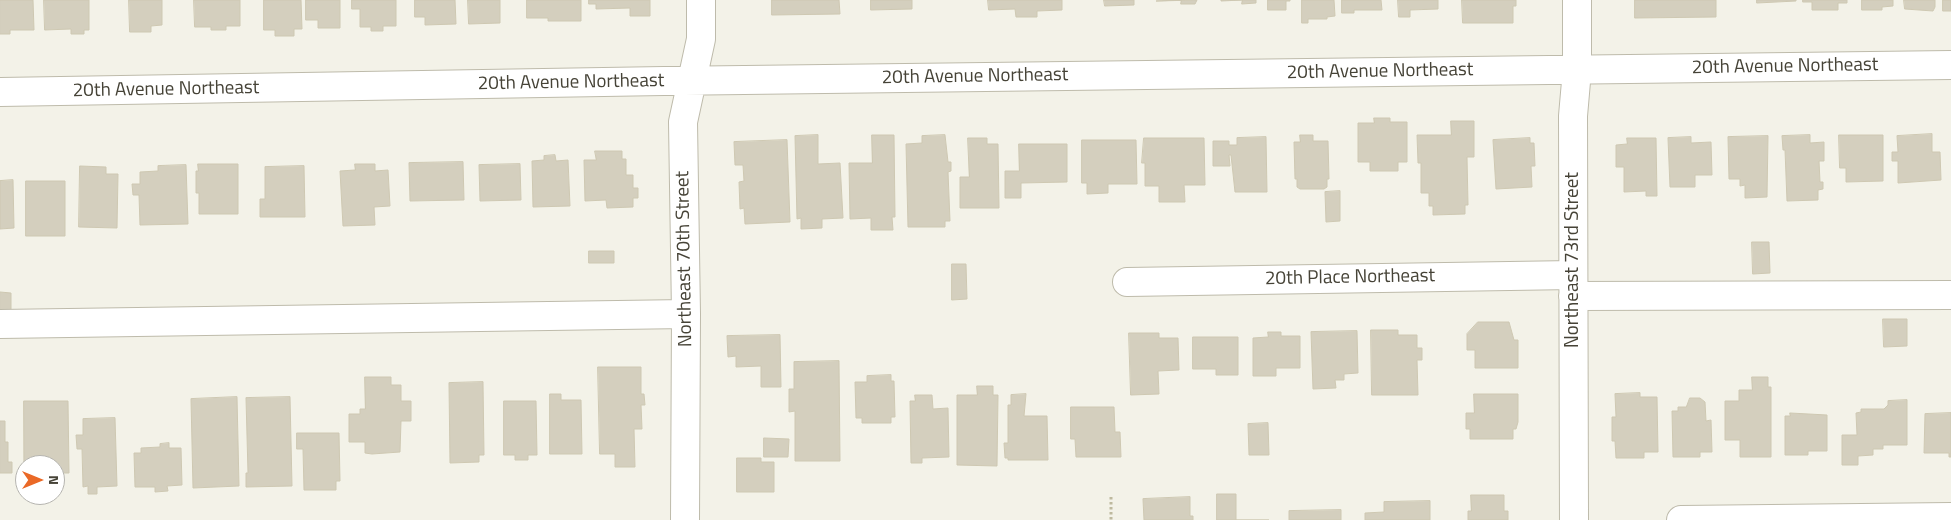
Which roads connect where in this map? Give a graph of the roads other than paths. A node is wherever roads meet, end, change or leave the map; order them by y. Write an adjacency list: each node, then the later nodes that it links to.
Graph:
1 (701, 0): 5 (street, Northeast 70th Street)
2 (1577, 0): 4 (street, Northeast 73rd Street)
3 (1951, 65): 4 (street, 20th Avenue Northeast)
4 (1577, 70): 5 (street, 20th Avenue Northeast); 8 (street, Northeast 73rd Street)
5 (692, 81): 6 (street, 20th Avenue Northeast); 10 (street, Northeast 70th Street)
6 (0, 92)
7 (1127, 282): 8 (street, 20th Place Northeast)
8 (1573, 285): 9 (street, 20th Place Northeast); 14 (street, Northeast 73rd Street)
9 (1951, 295)
10 (686, 314): 11 (street); 13 (street, Northeast 70th Street)
11 (0, 324)
12 (1951, 517): 15 (street)
13 (685, 520)
14 (1574, 520)
15 (1681, 520)

